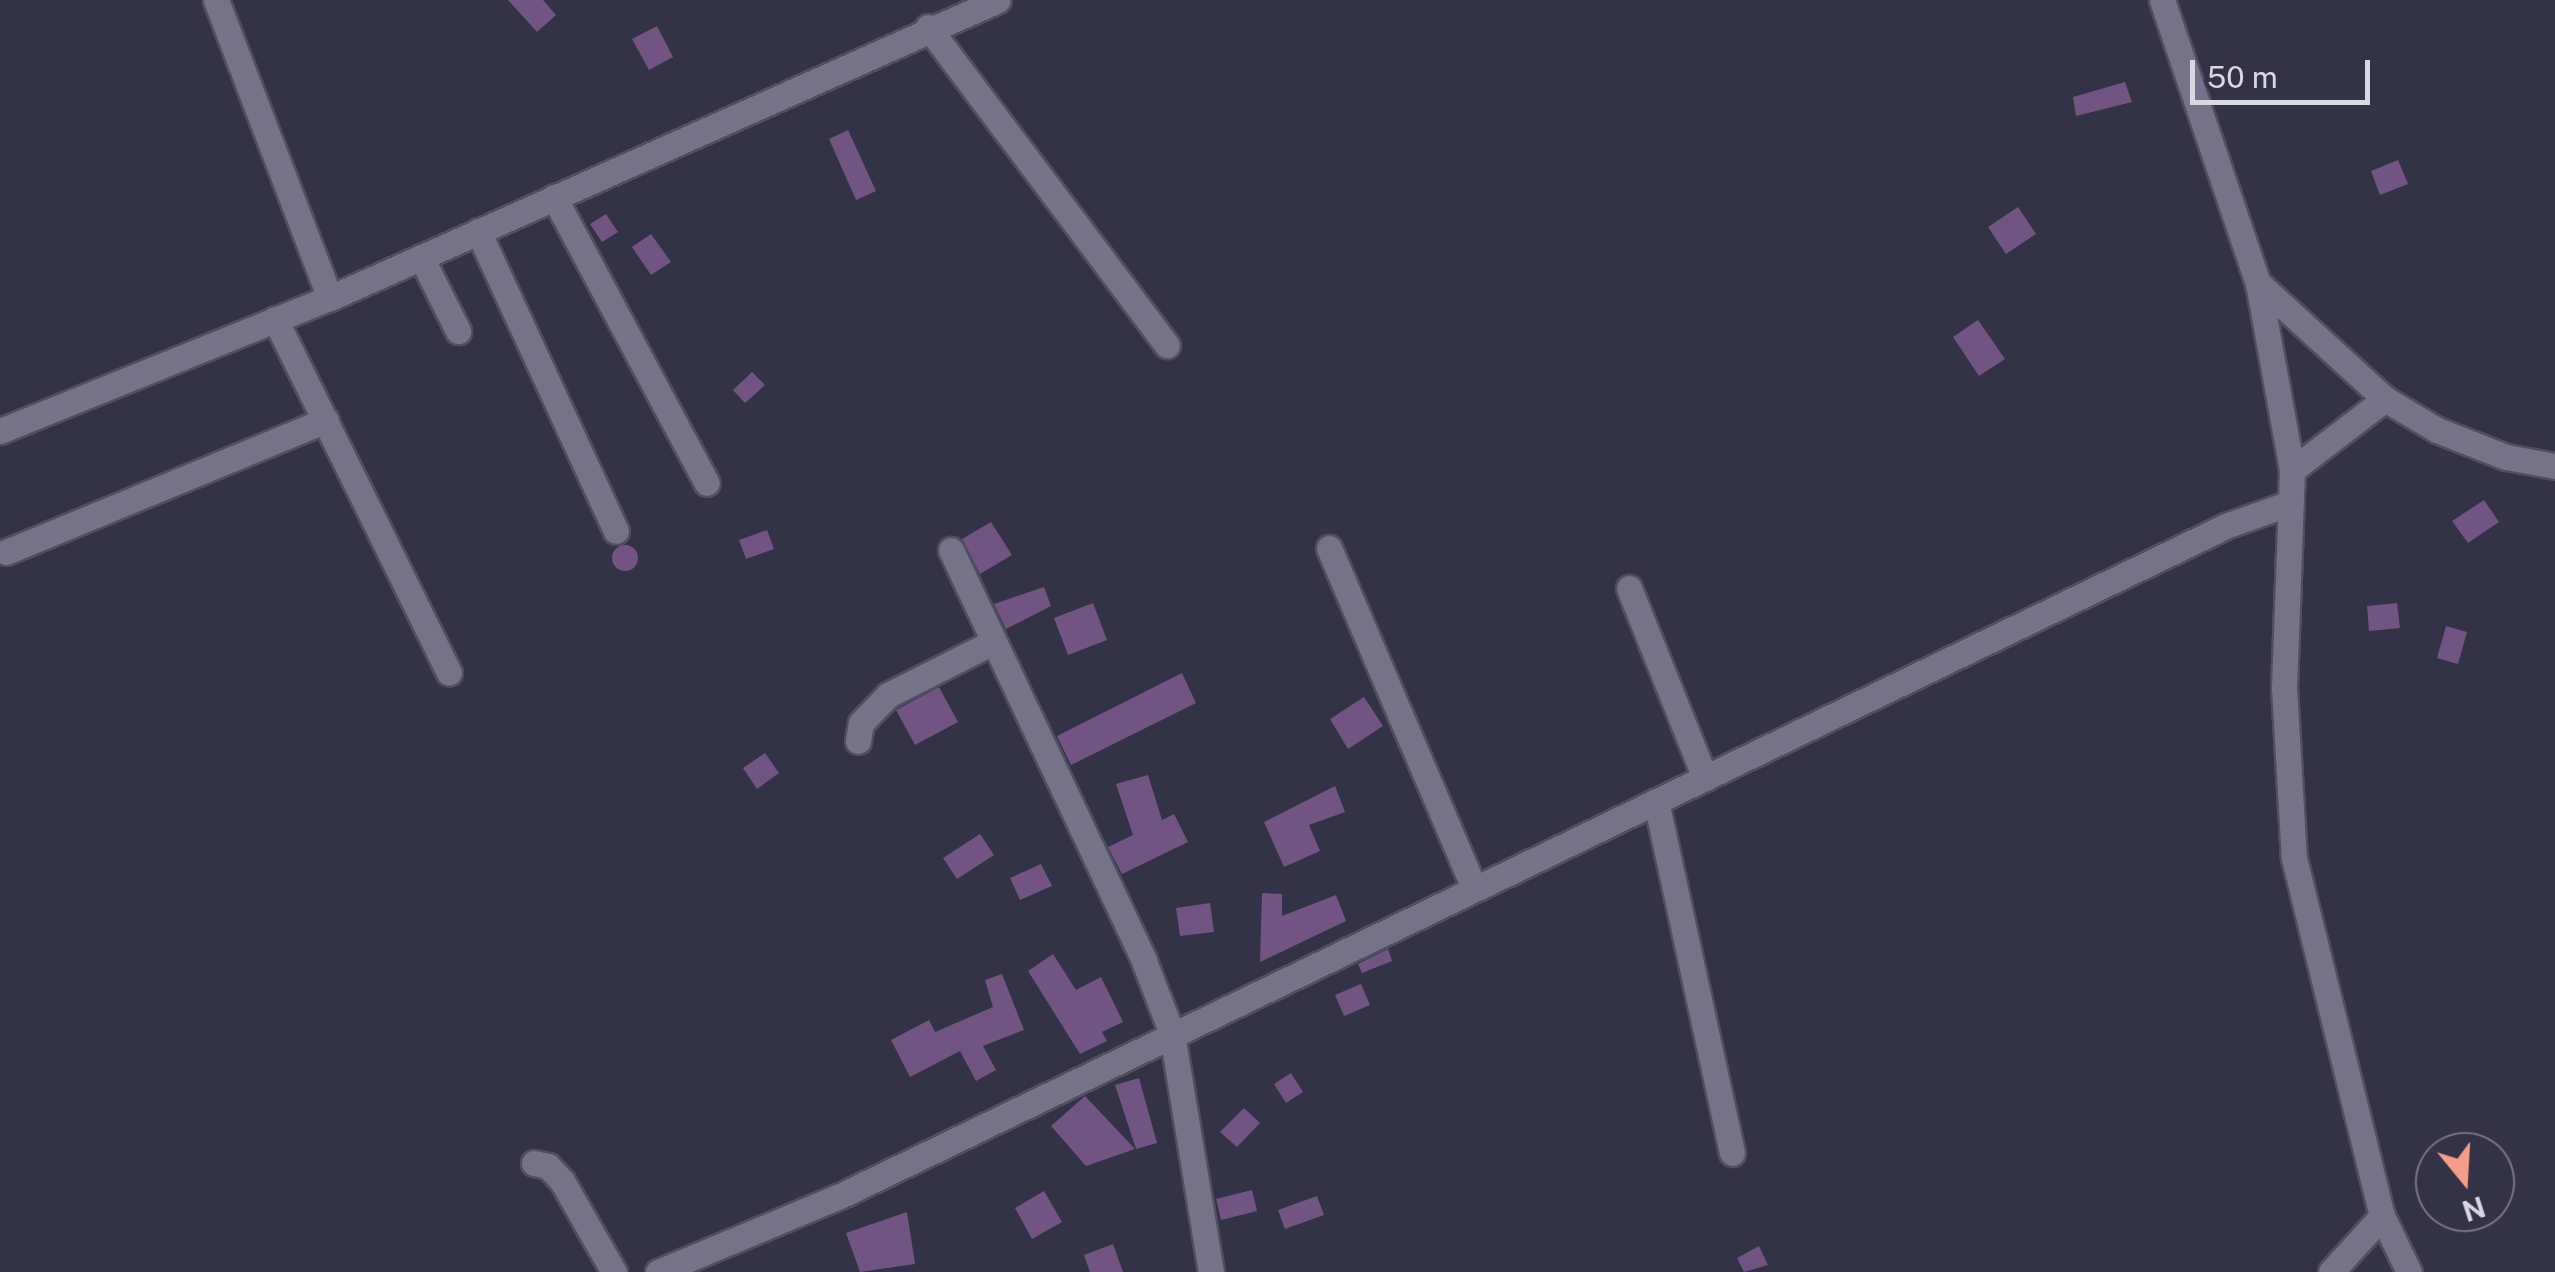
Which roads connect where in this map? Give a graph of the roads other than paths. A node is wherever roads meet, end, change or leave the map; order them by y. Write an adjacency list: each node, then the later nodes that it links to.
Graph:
1 (216, 0): 9 (street)
2 (998, 0): 4 (street)
3 (2162, 0): 8 (street)
4 (928, 27): 5 (street); 12 (street)
5 (554, 197): 6 (street); 18 (street)
6 (478, 232): 7 (street); 20 (street)
7 (420, 257): 9 (street); 11 (street)
8 (2258, 284): 13 (street); 17 (street)
9 (330, 298): 10 (street)
10 (276, 319): 14 (street); 15 (street)
11 (458, 331)
12 (1167, 345)
13 (2386, 400): 16 (street); 17 (street)
14 (326, 420): 23 (street); 26 (street)
15 (0, 431)
16 (2555, 466)
17 (2292, 470): 19 (street)
18 (707, 484)
19 (2290, 503): 28 (street); 34 (street)
20 (616, 531)
21 (1329, 548): 30 (street)
22 (951, 550): 25 (street)
23 (6, 552)
24 (1629, 588): 28 (street)
25 (993, 642): 27 (street); 31 (street)
26 (449, 673)
27 (858, 741)
28 (1705, 778): 29 (street)
29 (1656, 801): 30 (street); 32 (street)
30 (1474, 888): 31 (street)
31 (1172, 1034): 36 (street); 37 (street)
32 (1732, 1152)
33 (534, 1163): 35 (street)
34 (2382, 1216): 38 (street); 39 (street)
35 (614, 1272)
36 (661, 1272)
37 (1211, 1272)
38 (2331, 1272)
39 (2409, 1272)

